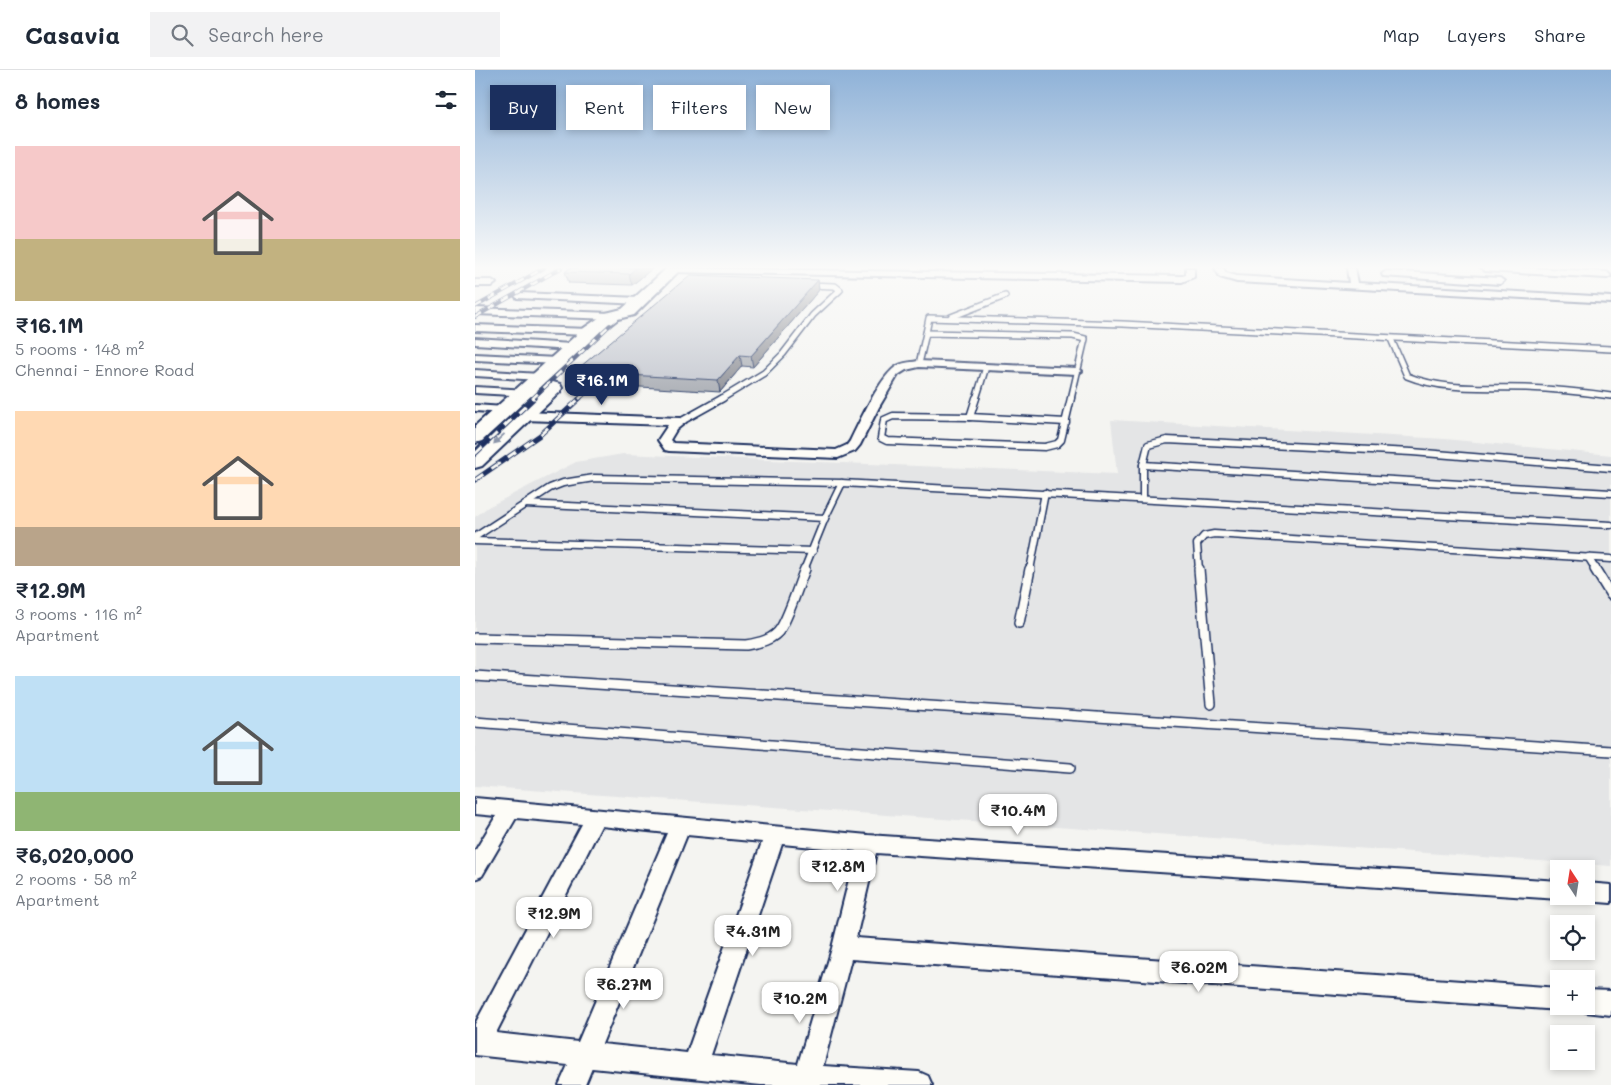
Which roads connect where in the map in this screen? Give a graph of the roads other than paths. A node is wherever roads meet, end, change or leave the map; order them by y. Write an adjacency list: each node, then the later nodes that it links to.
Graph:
1 (617, 315): 7 (main road)
2 (625, 315): 19 (main road)
3 (813, 315): 27 (lane)
4 (955, 315): 5 (lane)
5 (946, 319): 8 (lane); 9 (lane)
6 (475, 328): 7 (street)
7 (590, 332): 11 (main road)
8 (926, 333): 15 (lane); 17 (lane)
9 (1391, 339): 12 (lane); 22 (lane)
10 (475, 341): 11 (street)
11 (572, 348): 14 (main road)
12 (1611, 349)
13 (475, 356): 14 (street)
14 (557, 361): 19 (main road)
15 (919, 364): 16 (street); 27 (street)
16 (986, 366): 17 (street); 26 (lane)
17 (1077, 371): 28 (lane)
18 (475, 373): 19 (street)
19 (544, 386): 21 (main road); 25 (main road)
20 (475, 390): 21 (street)
21 (523, 393): 24 (main road)
22 (1611, 396)
23 (475, 408): 24 (street)
24 (504, 410): 29 (main road)
25 (524, 416): 27 (street); 30 (main road, one-way to 30)
26 (969, 417): 28 (lane); 28 (lane)
27 (680, 422)
28 (1066, 422)
29 (478, 431)
30 (475, 462)
31 (1143, 465): 32 (lane); 35 (lane); 36 (lane)
32 (1611, 468)
33 (842, 483): 34 (lane); 37 (lane); 38 (lane)
34 (1045, 493): 36 (lane); 46 (lane)
35 (1611, 493)
36 (1143, 498): 39 (lane)
37 (525, 504): 38 (lane); 40 (lane)
38 (825, 518): 42 (lane)
39 (1611, 525)
40 (477, 539): 41 (lane); 42 (lane)
41 (475, 547)
42 (813, 551): 47 (lane)
43 (1588, 557): 44 (lane); 45 (lane); 49 (lane)
44 (1611, 559)
45 (1611, 595)
46 (1019, 623)
47 (475, 638)
48 (475, 676): 51 (lane)
49 (1211, 704)
50 (475, 722): 52 (lane)
51 (1611, 751)
52 (1070, 768)
53 (475, 806): 54 (street)
54 (511, 809): 55 (street); 59 (street)
55 (596, 818): 56 (street); 67 (street)
56 (680, 826): 57 (street); 68 (street)
57 (775, 835): 58 (street); 69 (street)
58 (868, 844): 60 (street); 63 (street)
59 (475, 870)
60 (1550, 889)
61 (1595, 893): 62 (street)
62 (1611, 894)
63 (843, 948): 64 (street); 70 (street)
64 (1550, 998)
65 (1595, 1002): 66 (street)
66 (1611, 1003)
67 (477, 1043): 68 (street)
68 (585, 1055): 69 (street); 71 (street)
69 (695, 1066): 70 (street)
70 (806, 1081): 72 (street)
71 (572, 1085)
72 (911, 1085)

